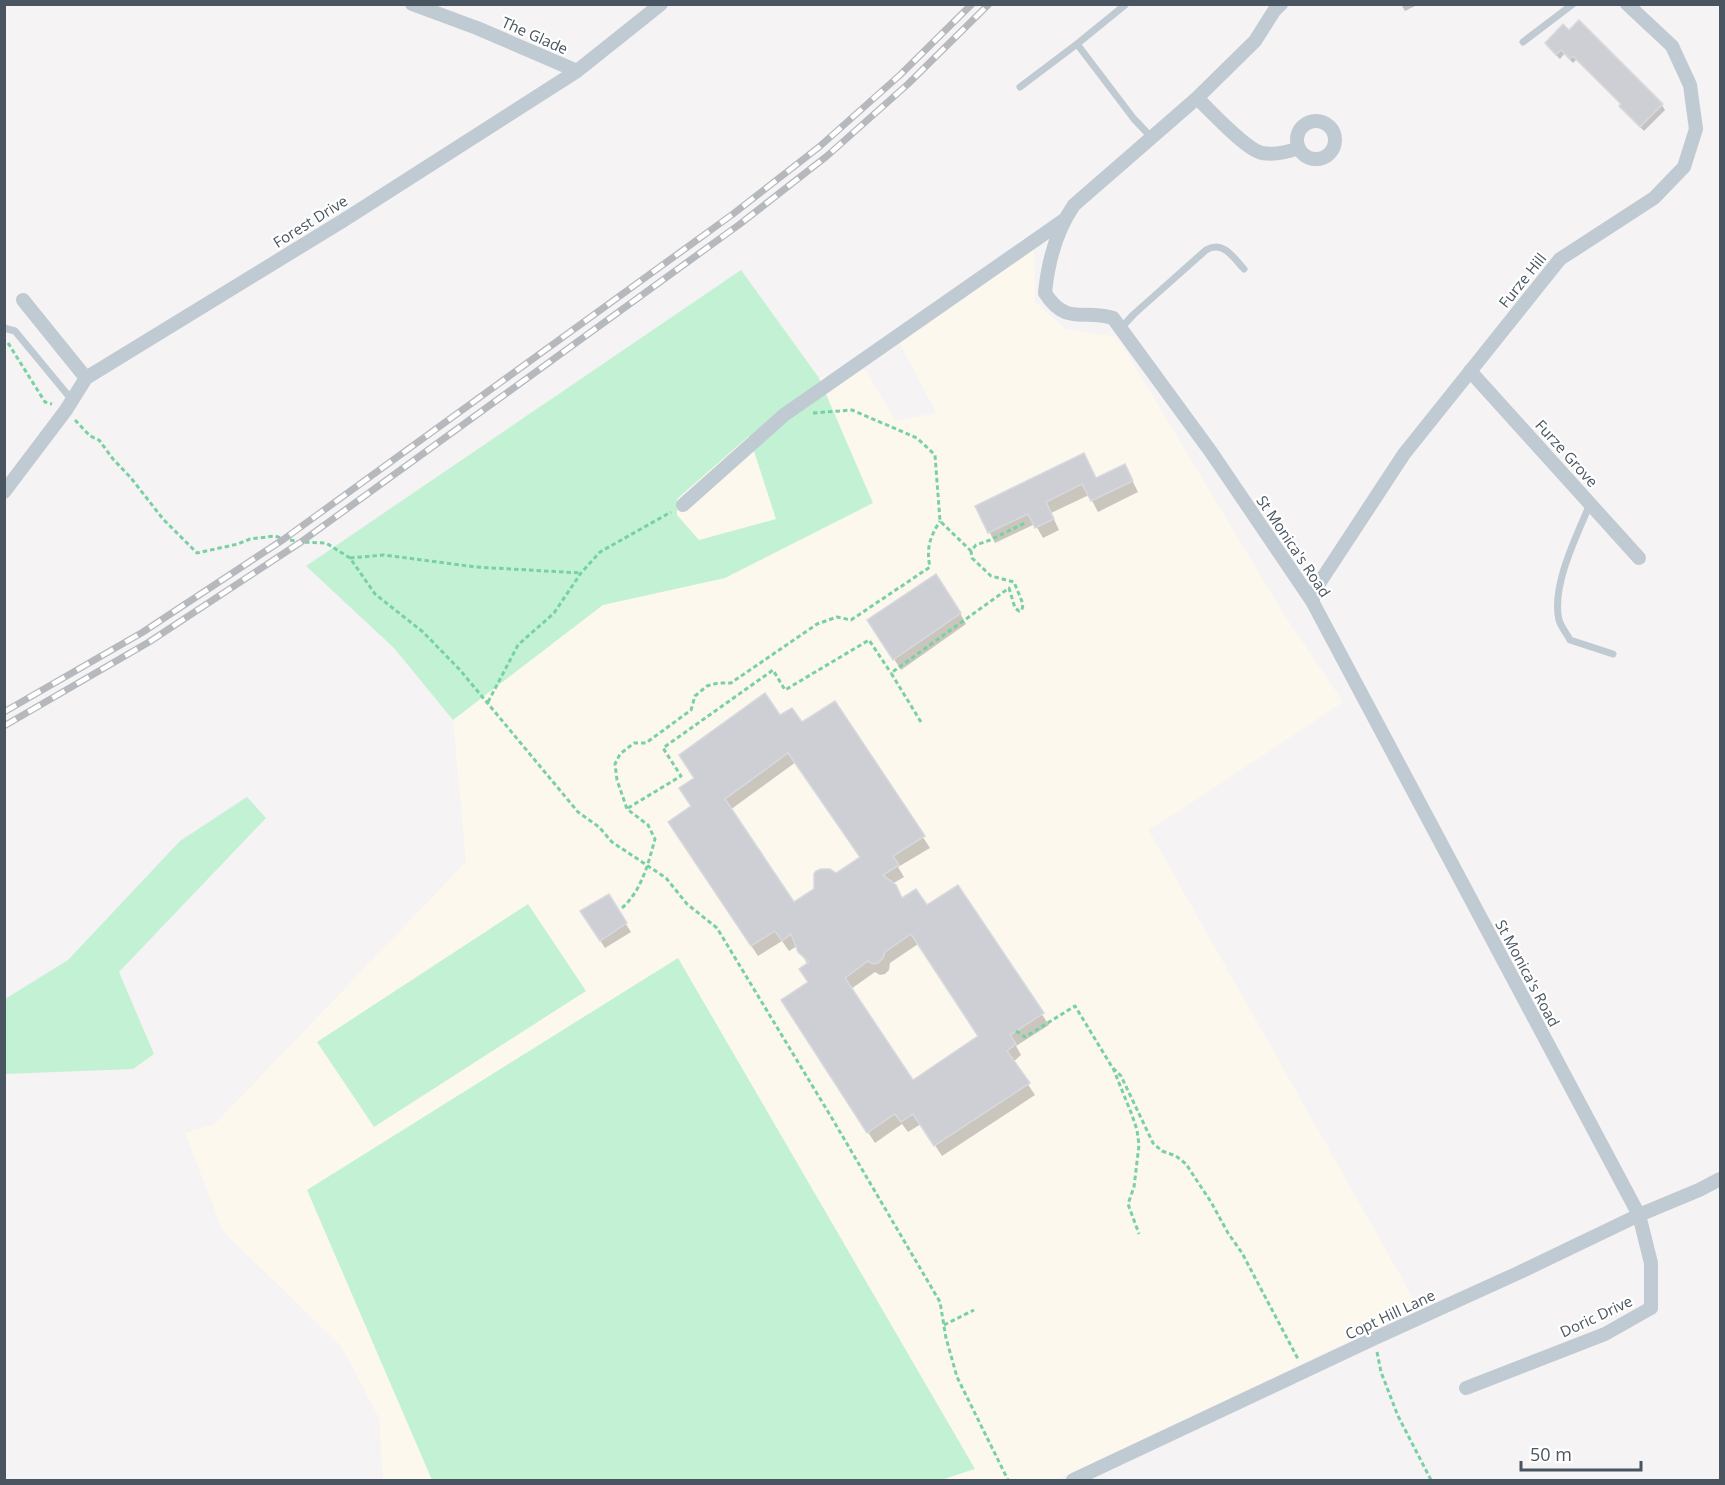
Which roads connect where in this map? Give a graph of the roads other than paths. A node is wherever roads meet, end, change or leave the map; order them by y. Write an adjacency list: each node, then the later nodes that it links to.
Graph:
1 (412, 4): 9 (street, The Glade)
2 (661, 4): 9 (street, Forest Drive)
3 (1281, 4): 11 (street, St Monica's Road)
4 (1573, 4): 7 (lane)
5 (1627, 4): 19 (street, Furze Hill)
6 (1125, 5): 8 (lane)
7 (1523, 42)
8 (1077, 44): 10 (lane); 12 (lane)
9 (577, 72): 20 (street, Forest Drive)
10 (1020, 87)
11 (1197, 98): 12 (street, St Monica's Road); 13 (street)
12 (1151, 137): 14 (street, St Monica's Road)
13 (1299, 148)
14 (1064, 220): 18 (street, St Monica's Road); 24 (street)
15 (1244, 269): 18 (lane)
16 (23, 300): 20 (street)
17 (4, 328): 21 (lane)
18 (1121, 328): 26 (street, St Monica's Road)
19 (1470, 371): 23 (street, Furze Grove); 26 (street, Furze Hill)
20 (86, 378): 21 (street, Forest Drive)
21 (69, 405): 22 (street, Forest Drive)
22 (4, 492)
23 (1590, 504): 25 (street, Furze Grove); 27 (lane)
24 (683, 505)
25 (1639, 558)
26 (1312, 601): 29 (street, St Monica's Road)
27 (1613, 654)
28 (1720, 1179): 29 (street, Copt Hill Lane)
29 (1639, 1215): 30 (street, Doric Drive); 31 (street, Copt Hill Lane)
30 (1466, 1388)
31 (1073, 1480)

